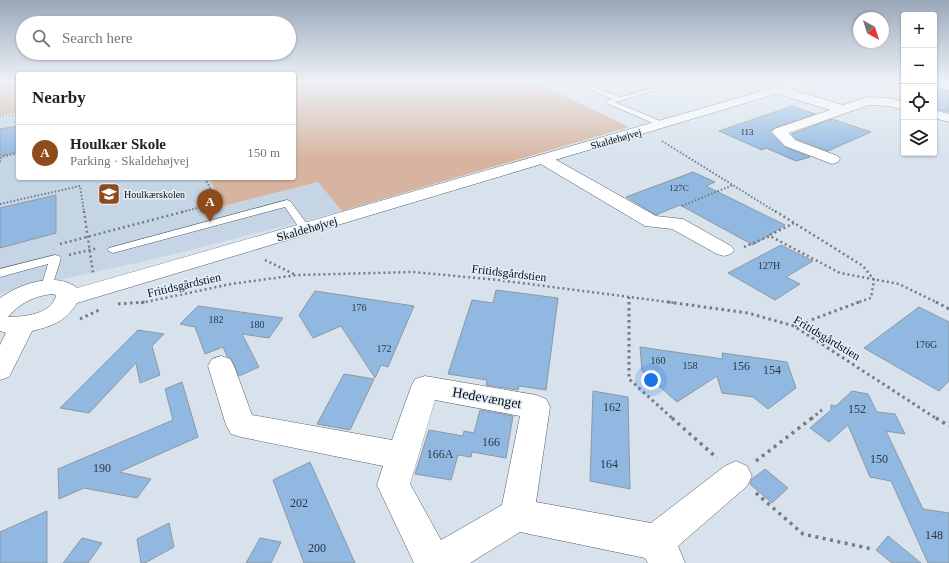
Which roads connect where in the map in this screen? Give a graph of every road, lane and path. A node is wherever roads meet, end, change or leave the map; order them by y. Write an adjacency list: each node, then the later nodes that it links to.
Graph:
1 (623, 108): 10 (lane)
2 (718, 108): 10 (street, Skaldehøjvej)
3 (838, 108): 5 (street)
4 (849, 108): 5 (street)
5 (844, 110): 13 (street)
6 (16, 115): 8 (path)
7 (937, 115): 9 (street)
8 (0, 117)
9 (949, 118)
10 (662, 125): 11 (street, Skaldehøjvej)
11 (645, 130): 14 (street, Skaldehøjvej); 17 (path)
12 (16, 153): 15 (path)
13 (832, 159)
14 (545, 160): 21 (street); 23 (street, Skaldehøjvej)
15 (0, 162)
16 (206, 180): 18 (path)
17 (733, 185): 21 (path); 22 (path)
18 (217, 203): 20 (path); 25 (path)
19 (0, 204): 25 (path)
20 (225, 220): 23 (lane); 28 (lane)
21 (649, 220): 29 (street)
22 (794, 223): 24 (path); 33 (path)
23 (306, 230): 26 (street, Skaldehøjvej)
24 (770, 236): 29 (path); 33 (path)
25 (87, 237): 27 (path)
26 (239, 248): 32 (path); 35 (street, Skaldehøjvej)
27 (89, 250): 28 (path); 30 (path); 35 (path)
28 (113, 250)
29 (724, 250)
30 (55, 258): 31 (lane); 34 (lane)
31 (0, 274)
32 (297, 275): 35 (path, Fritidsgårdstien); 37 (path, Fritidsgårdstien)
33 (874, 280): 38 (path); 40 (path)
34 (47, 287): 36 (street); 39 (street)
35 (96, 289): 36 (street, Skaldehøjvej)
36 (69, 298): 39 (street)
37 (629, 298): 40 (path, Fritidsgårdstien); 46 (path)
38 (949, 309)
39 (5, 315): 42 (street)
40 (794, 326): 44 (path, Fritidsgårdstien)
41 (221, 366): 45 (street)
42 (0, 370)
43 (822, 410): 46 (path)
44 (949, 426)
45 (402, 456): 47 (street, Hedevænget); 50 (street, Hedevænget)
46 (736, 476): 48 (path); 49 (street)
47 (517, 515): 49 (street); 50 (street, Hedevænget)
48 (872, 549)
49 (662, 553)
50 (435, 563)

